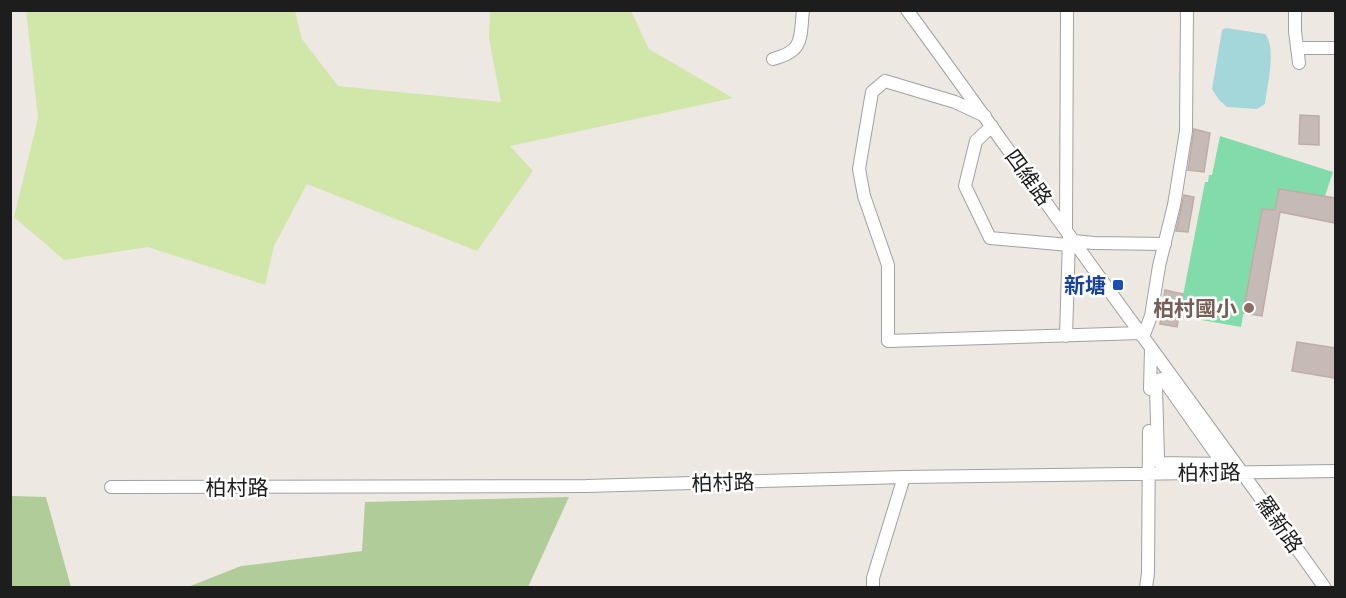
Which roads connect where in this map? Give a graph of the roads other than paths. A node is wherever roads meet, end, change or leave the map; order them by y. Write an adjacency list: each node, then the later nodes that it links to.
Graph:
1 (803, 10): 8 (street)
2 (907, 10): 10 (street, 四維路)
3 (1068, 10): 11 (street)
4 (1187, 10): 12 (street)
5 (1295, 10): 6 (street)
6 (1298, 48): 7 (street); 9 (street)
7 (1335, 48)
8 (773, 59)
9 (1299, 63)
10 (989, 121): 11 (street, 四維路); 11 (street); 13 (street)
11 (1069, 236): 12 (street); 13 (street); 14 (street, 四維路)
12 (1165, 244): 14 (street)
13 (1066, 336): 14 (street)
14 (1146, 341): 17 (street, 羅新路); 18 (street)
15 (1221, 464): 15 (street)
16 (1335, 471): 17 (street, 柏村路)
17 (1243, 472): 18 (street, 柏村路); 23 (street, 羅新路)
18 (1148, 473): 19 (street, 柏村路); 22 (street)
19 (904, 477): 20 (street, 柏村路); 21 (street)
20 (111, 487)
21 (873, 588)
22 (1146, 588)
23 (1325, 588)

